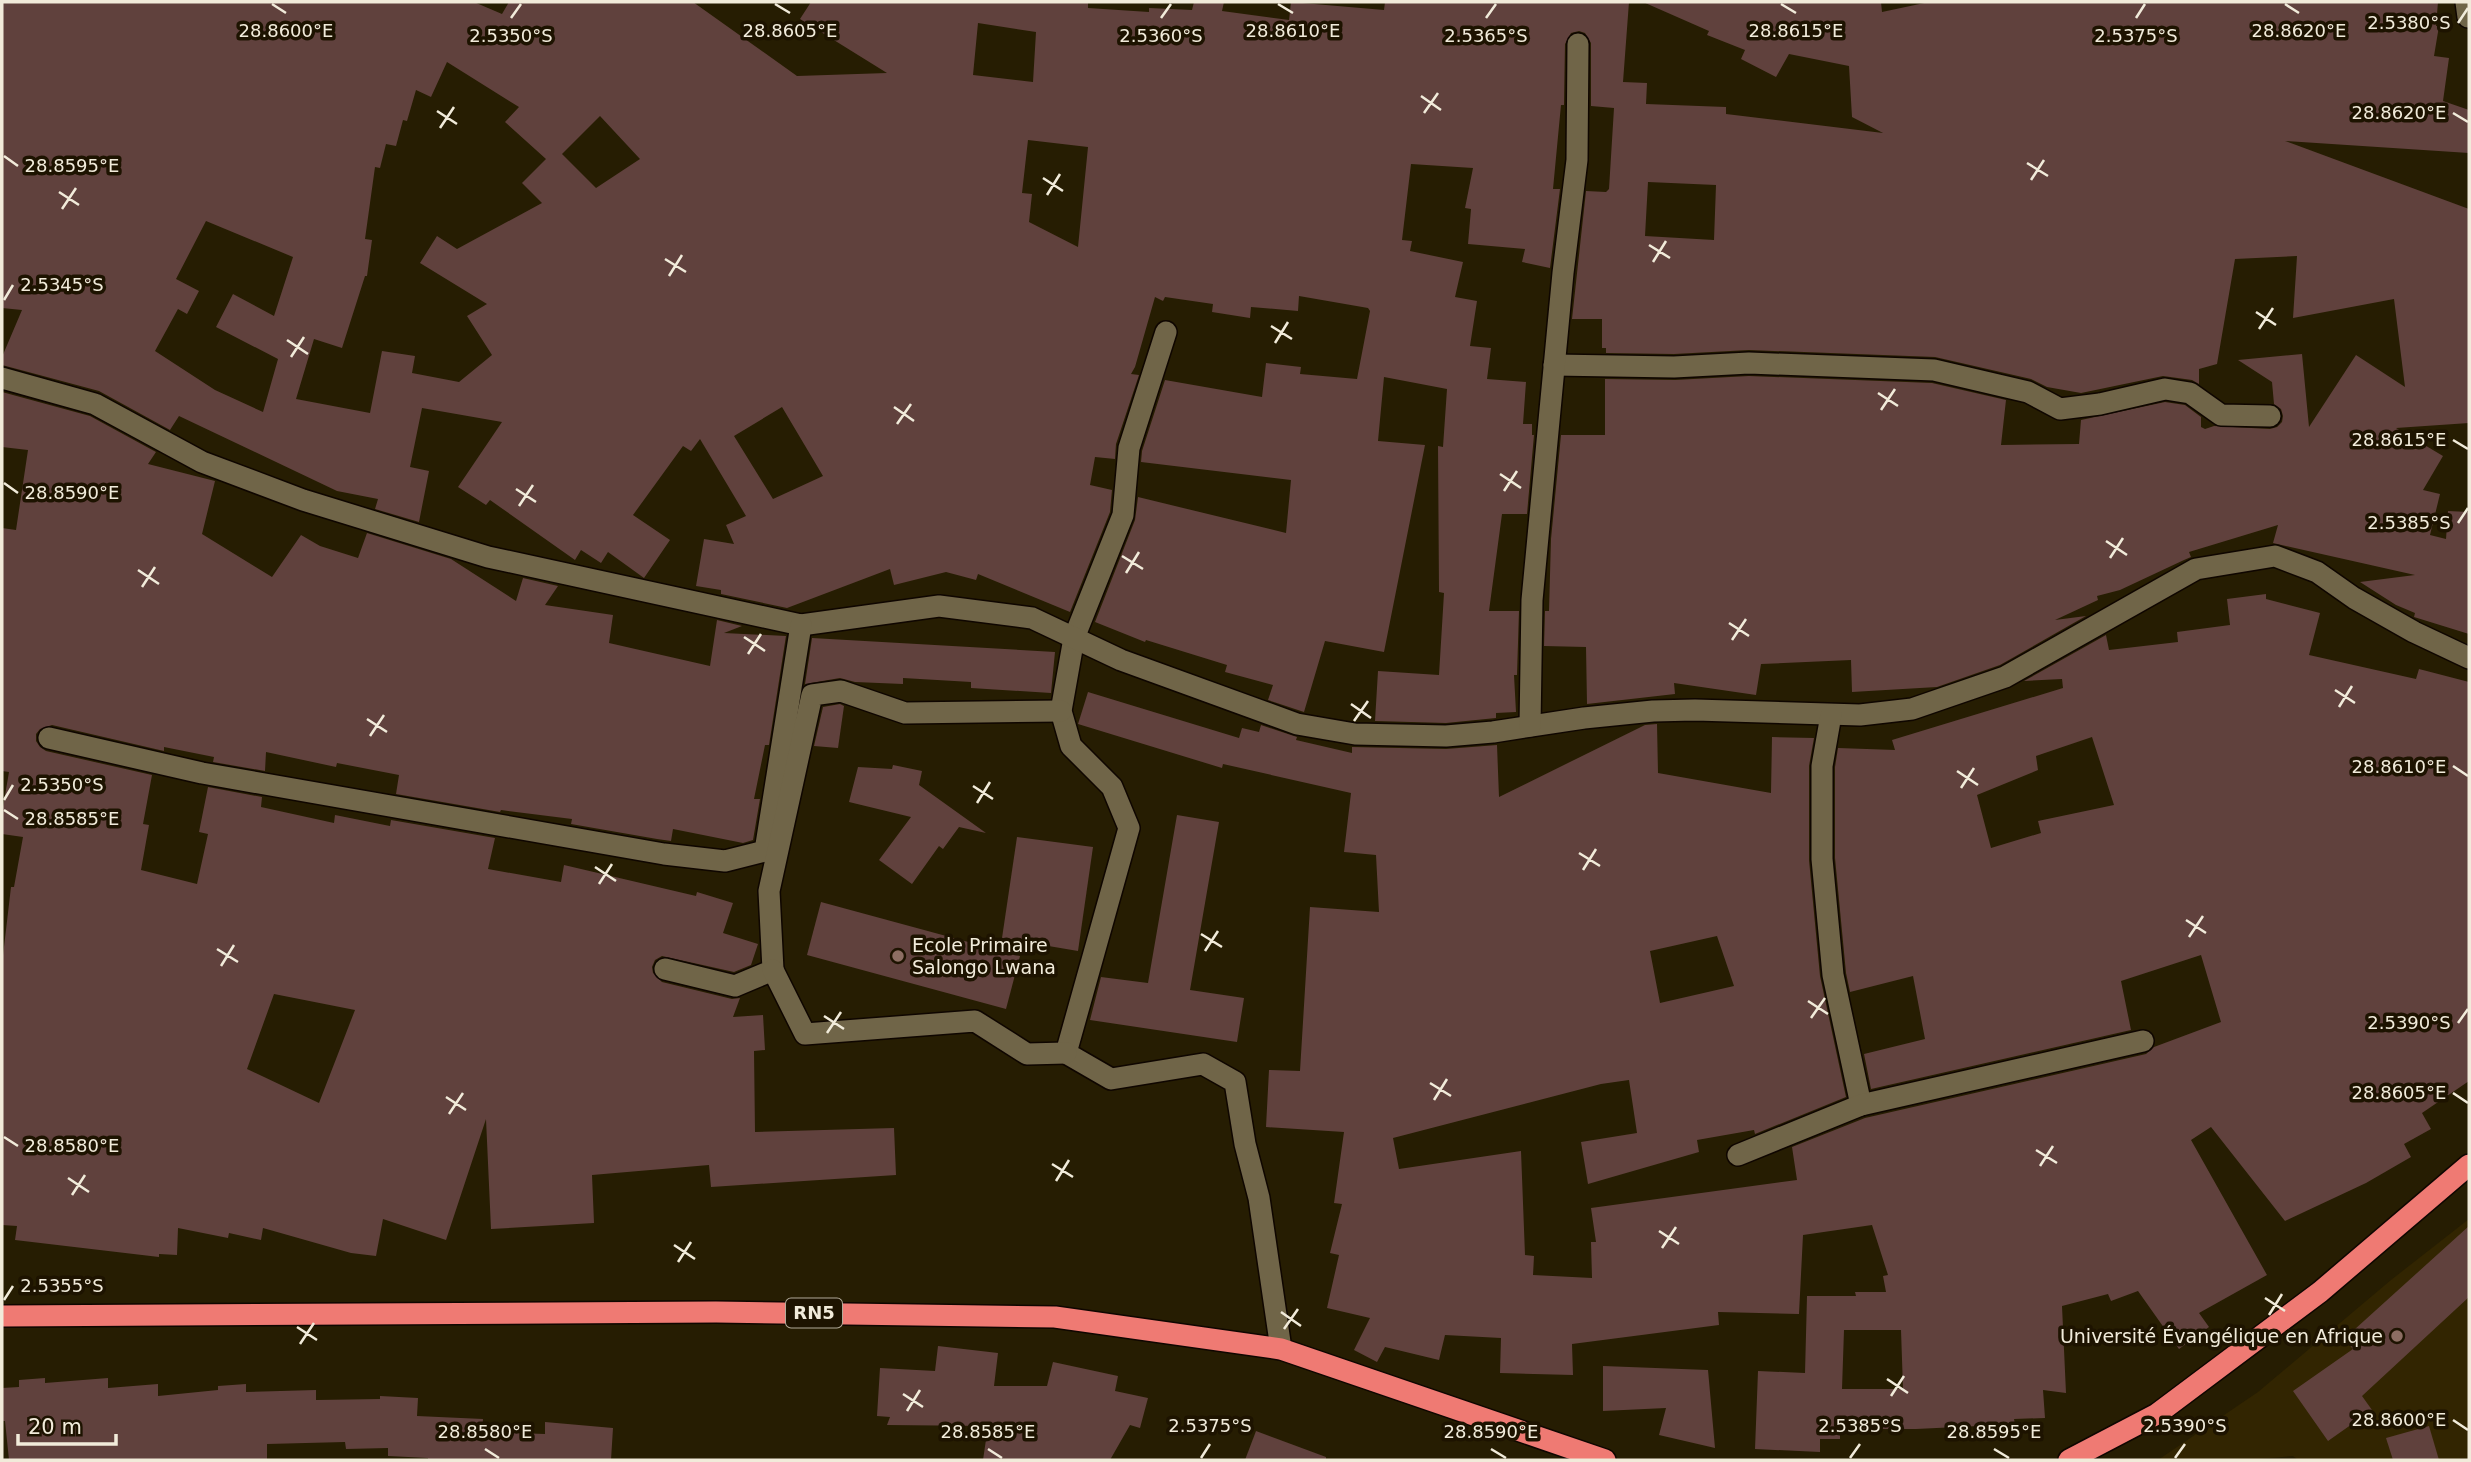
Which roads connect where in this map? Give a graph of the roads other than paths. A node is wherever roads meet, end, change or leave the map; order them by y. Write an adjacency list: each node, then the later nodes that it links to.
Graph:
1 (1578, 44): 3 (street)
2 (1166, 332): 7 (street)
3 (1554, 365): 5 (street); 11 (street)
4 (2, 379): 6 (street)
5 (2270, 416)
6 (801, 625): 7 (street); 12 (street)
7 (1074, 638): 9 (street); 11 (street)
8 (2469, 658): 10 (street)
9 (1061, 711): 14 (street); 16 (street)
10 (1830, 715): 11 (street); 17 (street)
11 (1531, 726)
12 (49, 738)
13 (665, 969): 14 (street)
14 (773, 970): 16 (street)
15 (2143, 1041): 17 (street)
16 (1066, 1053): 21 (street)
17 (1861, 1105): 18 (street)
18 (1738, 1155)
19 (2469, 1166): 23 (highway)
20 (2, 1316): 21 (highway, RN5)
21 (1281, 1349): 22 (highway, RN5)
22 (1605, 1460)
23 (2069, 1460)

